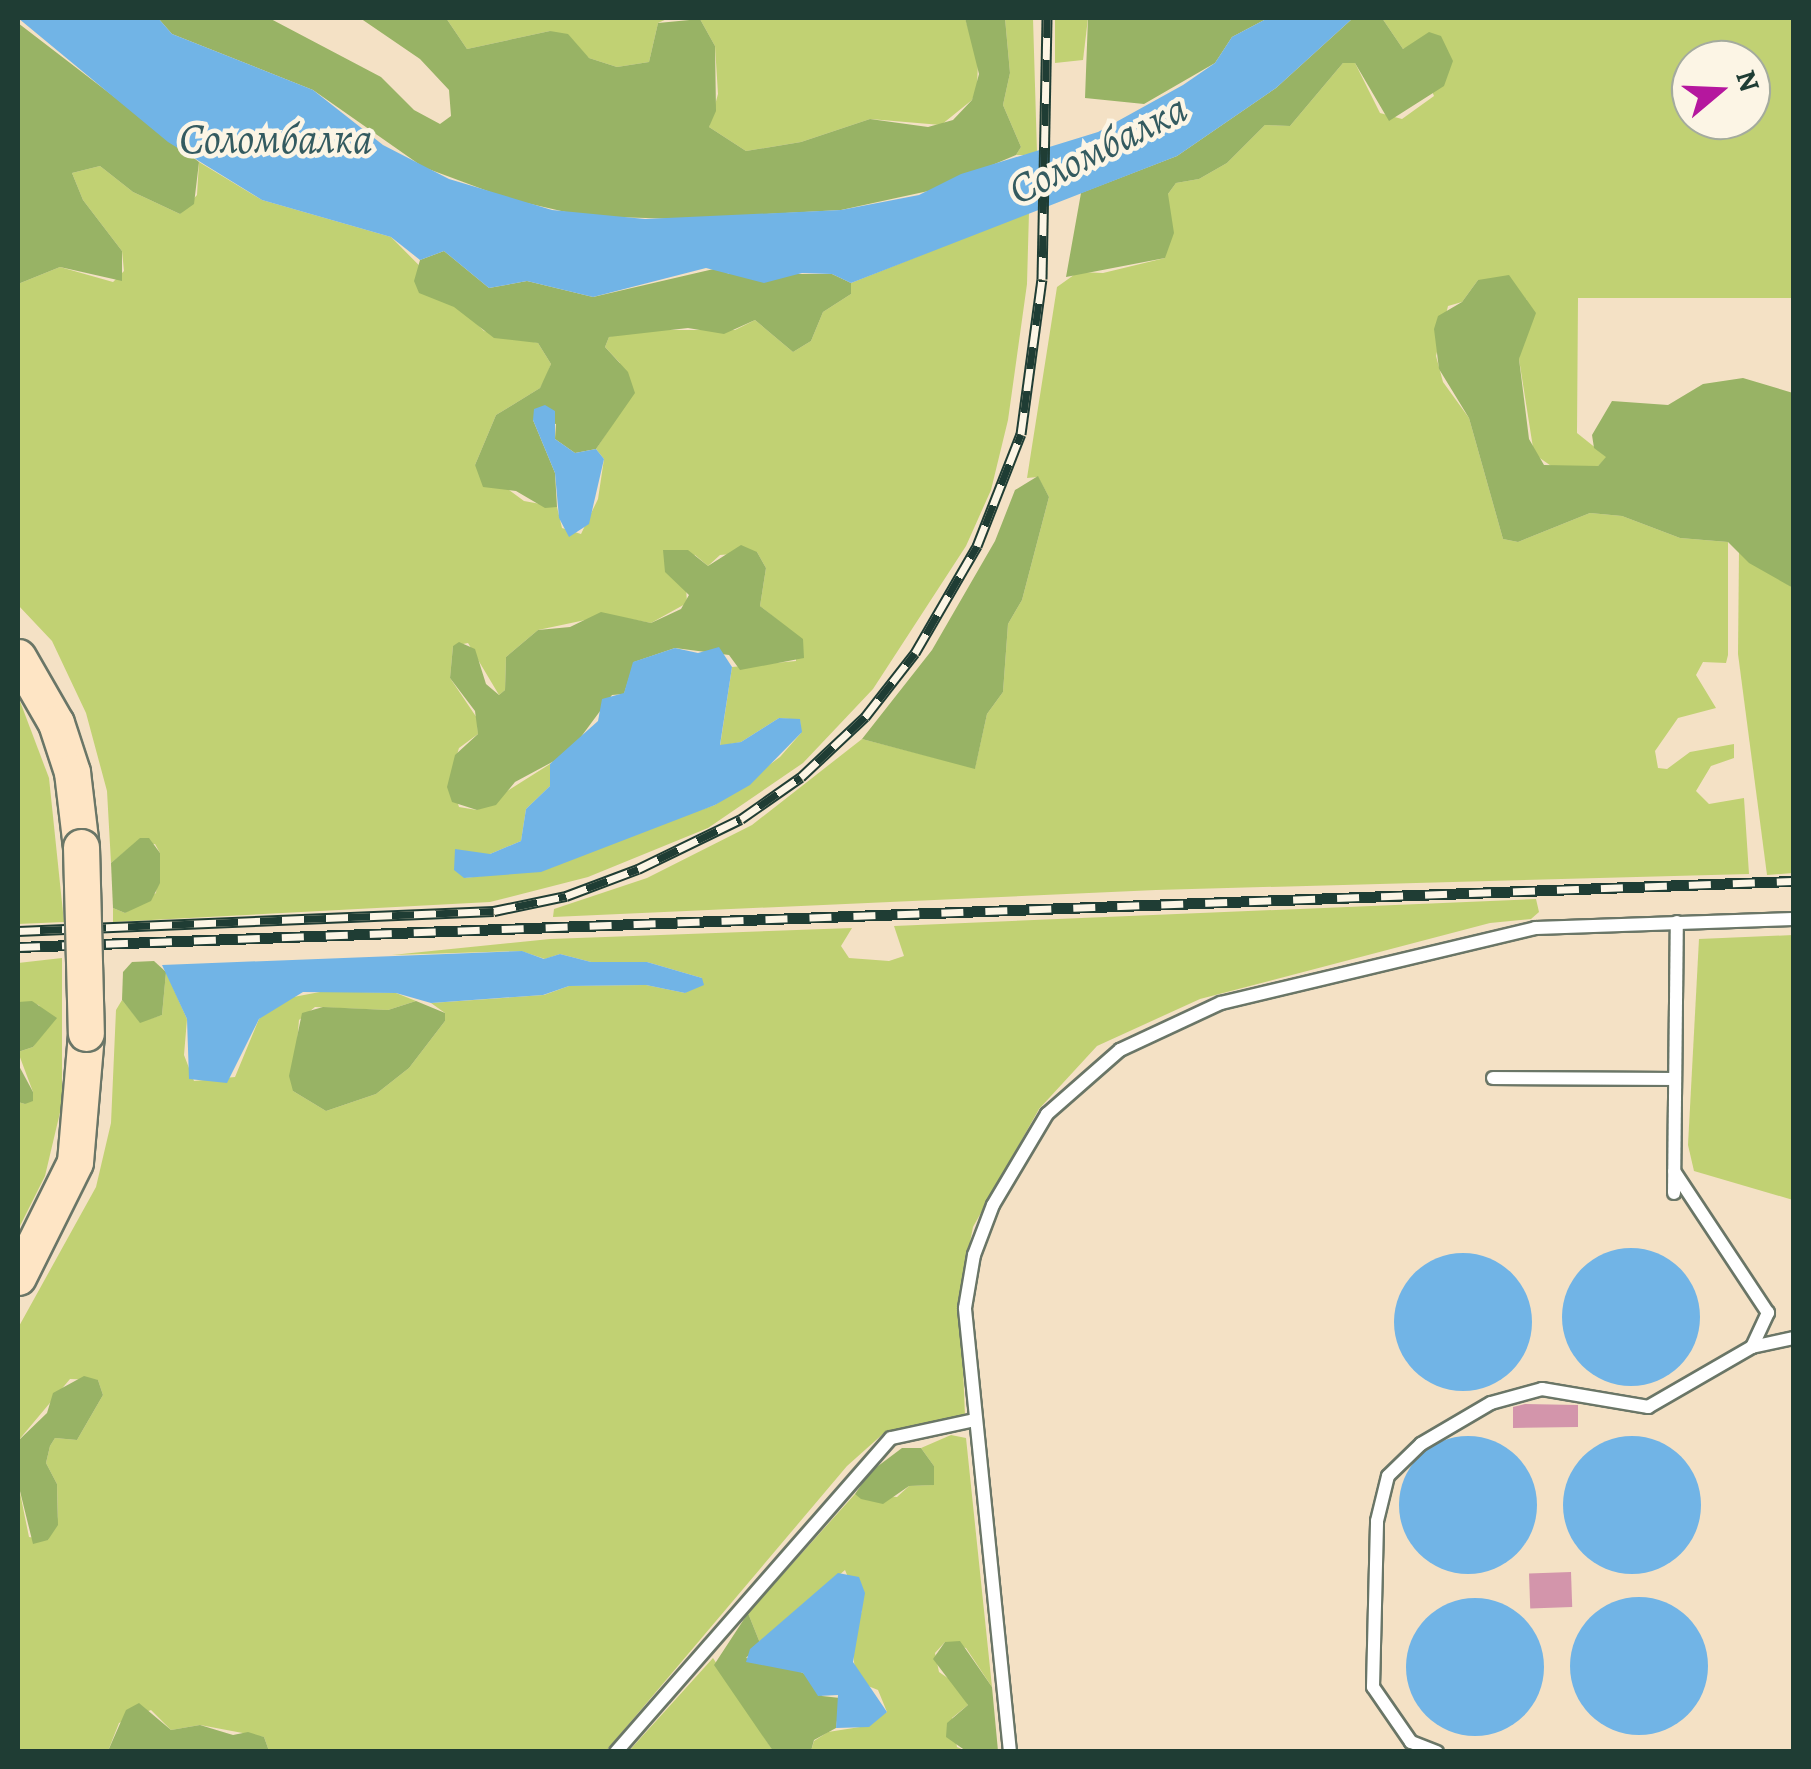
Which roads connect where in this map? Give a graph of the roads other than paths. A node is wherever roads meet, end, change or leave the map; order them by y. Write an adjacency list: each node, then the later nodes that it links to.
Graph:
1 (18, 657): 8 (main road, bridge)
2 (1794, 919): 3 (lane)
3 (1677, 922): 5 (lane); 11 (lane)
4 (1493, 1078): 5 (lane)
5 (1672, 1078): 6 (lane)
6 (1674, 1171): 7 (lane); 10 (lane)
7 (1674, 1192)
8 (18, 1278)
9 (1794, 1338): 10 (lane)
10 (1752, 1346): 14 (lane)
11 (974, 1420): 12 (lane); 13 (lane)
12 (616, 1752)
13 (1010, 1752)
14 (1437, 1752)

